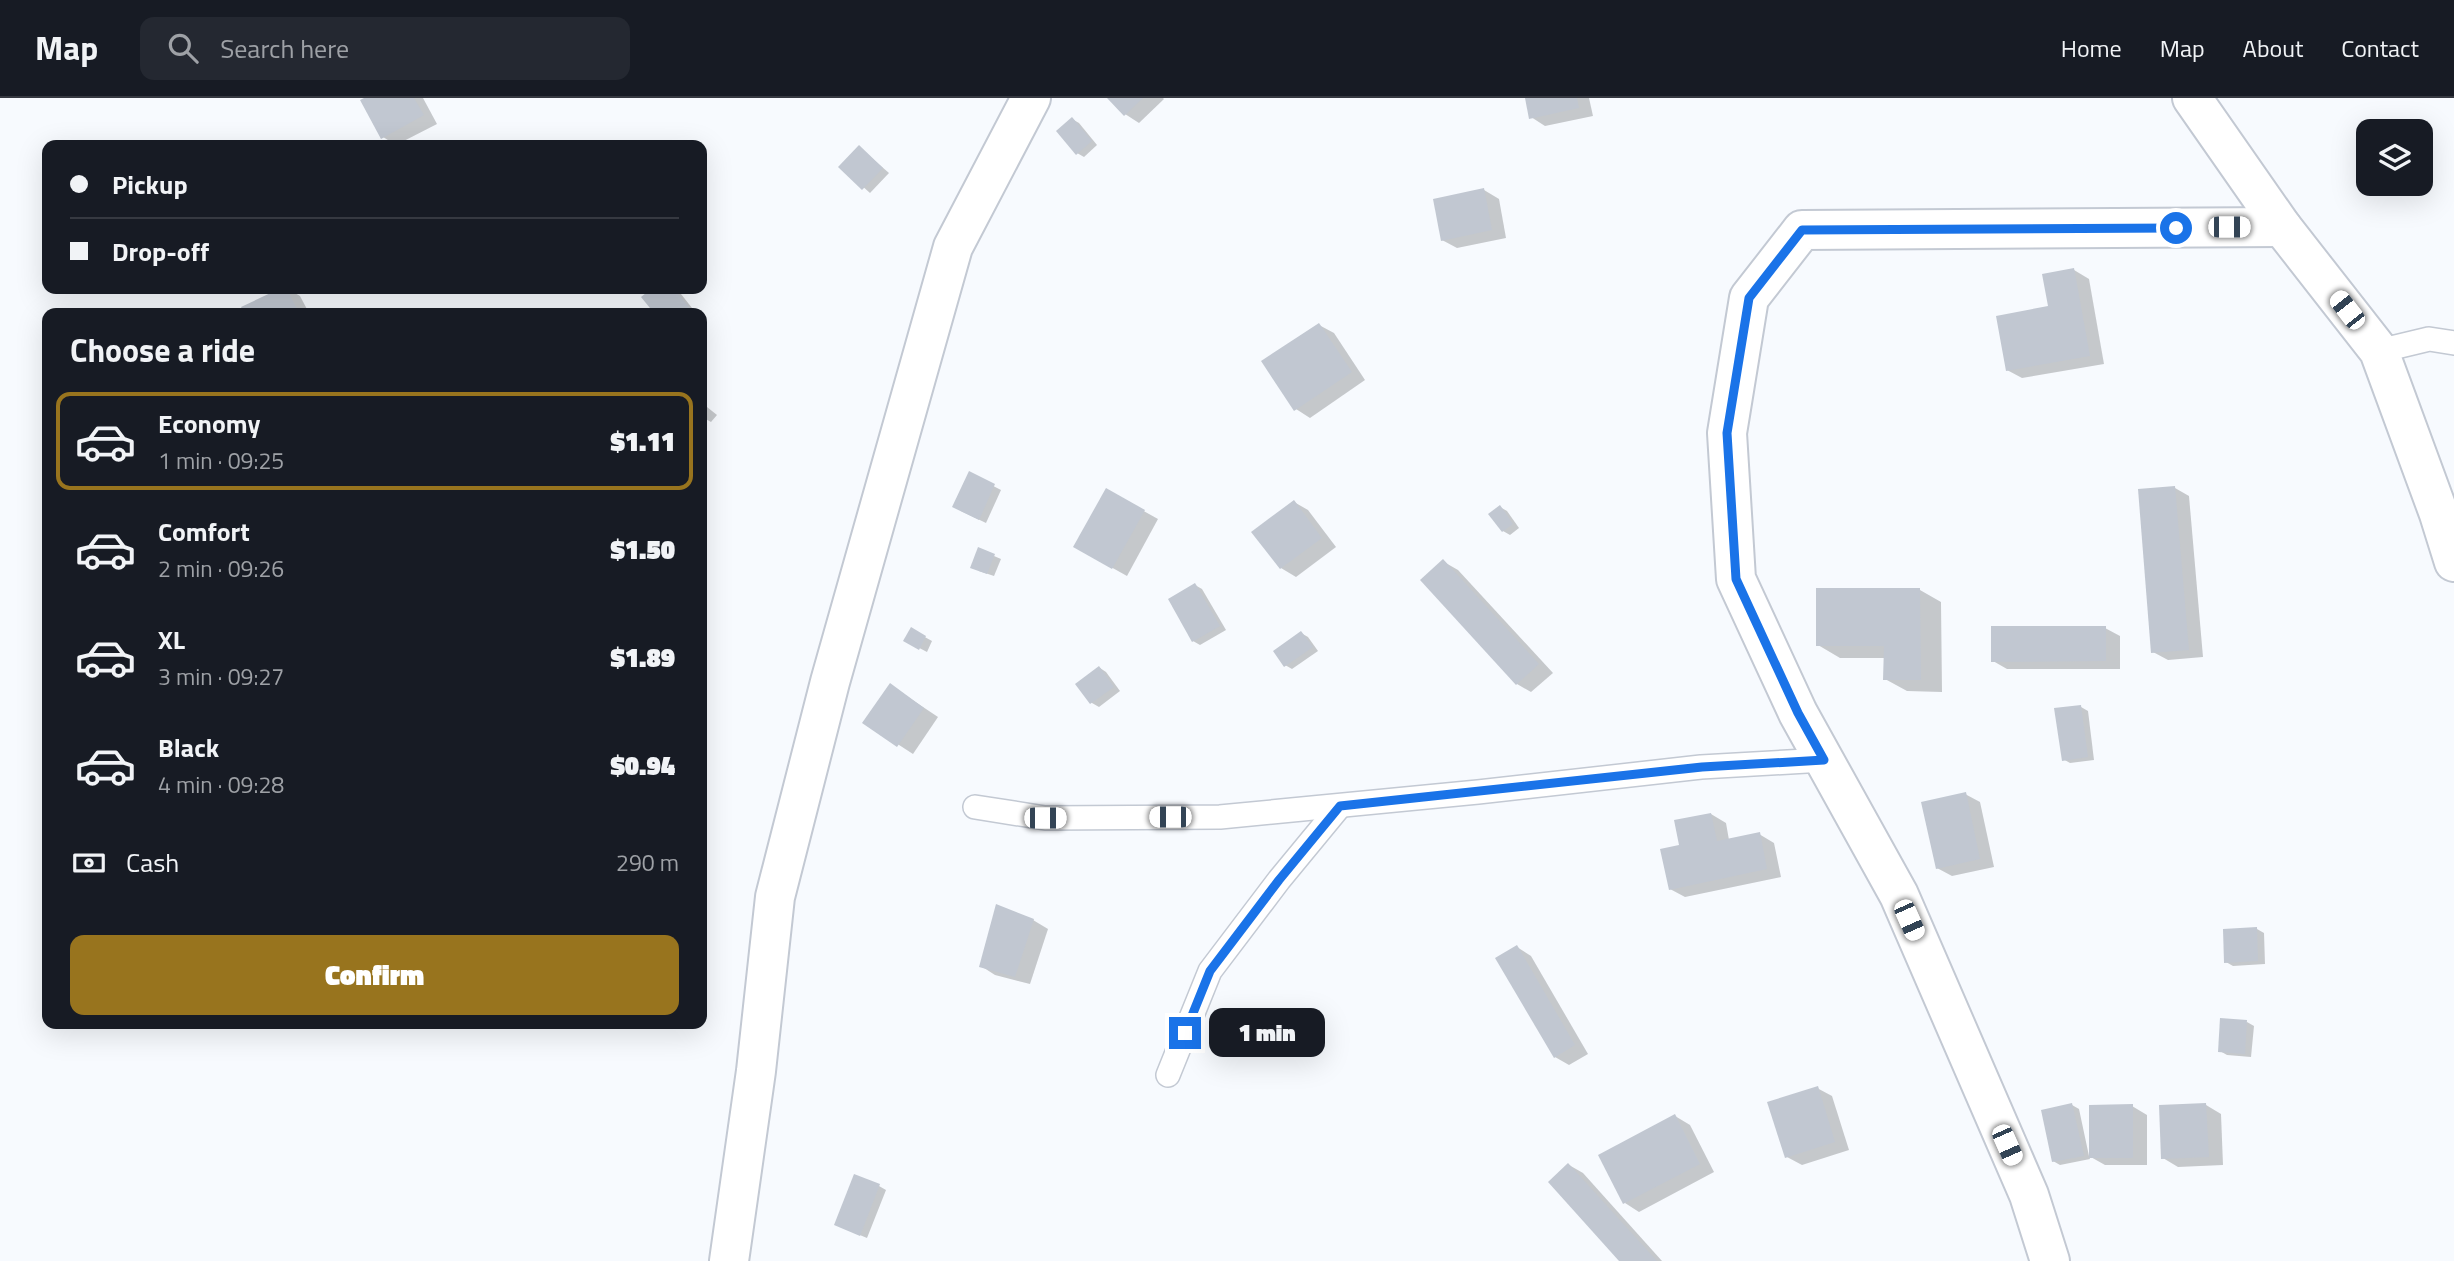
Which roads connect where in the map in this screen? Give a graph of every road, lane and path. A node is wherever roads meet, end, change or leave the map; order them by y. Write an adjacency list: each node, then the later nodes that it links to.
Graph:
1 (1031, 98): 11 (street)
2 (2192, 98): 3 (street)
3 (2282, 227): 5 (street); 7 (street)
4 (2454, 343): 5 (lane)
5 (2379, 351): 6 (street)
6 (2454, 562)
7 (1824, 760): 8 (lane); 12 (street)
8 (1340, 806): 9 (lane); 10 (lane)
9 (975, 807)
10 (1168, 1075)
11 (729, 1261)
12 (2050, 1261)

